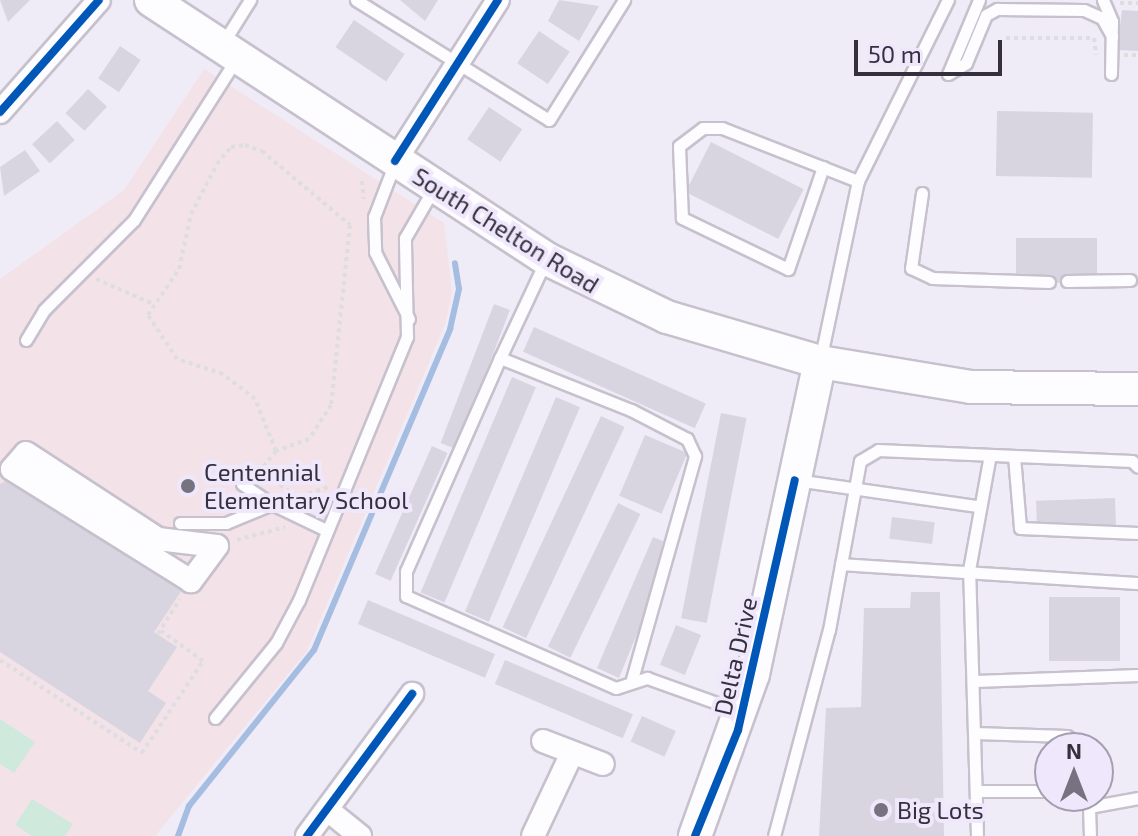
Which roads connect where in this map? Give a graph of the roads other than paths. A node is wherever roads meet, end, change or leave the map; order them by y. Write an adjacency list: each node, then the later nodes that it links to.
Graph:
1 (99, 0): 14 (street)
2 (151, 0): 11 (main road, South Chelton Road)
3 (250, 0): 11 (lane)
4 (356, 0): 12 (lane)
5 (498, 0): 12 (street)
6 (624, 0): 12 (lane)
7 (948, 0): 17 (lane)
8 (979, 0): 10 (lane)
9 (1103, 0): 10 (lane)
10 (1112, 36): 13 (lane)
11 (229, 52): 15 (main road, South Chelton Road); 25 (lane)
12 (459, 62): 15 (street)
13 (1111, 74)
14 (0, 112)
15 (395, 161): 18 (main road, South Chelton Road); 24 (lane)
16 (823, 167): 16 (lane); 17 (lane)
17 (858, 181): 27 (lane)
18 (434, 187): 20 (main road, South Chelton Road); 24 (lane)
19 (922, 193): 23 (lane)
20 (547, 259): 26 (lane); 27 (main road, South Chelton Road)
21 (1130, 280): 22 (lane)
22 (1067, 281)
23 (1049, 282)
24 (411, 323): 38 (lane)
25 (26, 340)
26 (500, 358): 45 (lane); 45 (lane)
27 (820, 362): 28 (main road, South Chelton Road); 32 (main road, Delta Drive)
28 (1138, 389)
29 (990, 455): 30 (lane); 34 (lane); 36 (lane)
30 (1014, 456): 31 (lane); 39 (lane)
31 (1138, 467)
32 (795, 480): 34 (lane); 48 (main road, Delta Drive)
33 (242, 484): 35 (lane)
34 (852, 488): 36 (lane); 41 (lane)
35 (272, 504): 37 (lane); 38 (lane)
36 (977, 506): 42 (lane)
37 (180, 523)
38 (326, 530): 49 (lane)
39 (1138, 533)
40 (217, 546): 40 (street)
41 (841, 564): 42 (lane); 65 (lane)
42 (969, 570): 43 (lane); 46 (lane)
43 (1138, 583)
44 (1138, 675): 46 (lane)
45 (632, 679): 48 (lane)
46 (975, 681): 50 (lane)
47 (412, 694): 59 (street)
48 (743, 713): 64 (main road, Delta Drive)
49 (215, 718)
50 (975, 733): 51 (lane); 55 (lane)
51 (1034, 735)
52 (543, 741): 53 (street)
53 (572, 753): 54 (street); 63 (street)
54 (603, 764)
55 (976, 791): 56 (lane); 66 (lane)
56 (1034, 791)
57 (1138, 798): 58 (lane)
58 (1114, 799)
59 (329, 811): 61 (street); 62 (street)
60 (1089, 812): 67 (lane)
61 (307, 836)
62 (360, 836)
63 (533, 836)
64 (695, 836)
65 (774, 836)
66 (977, 836)
67 (1090, 836)

